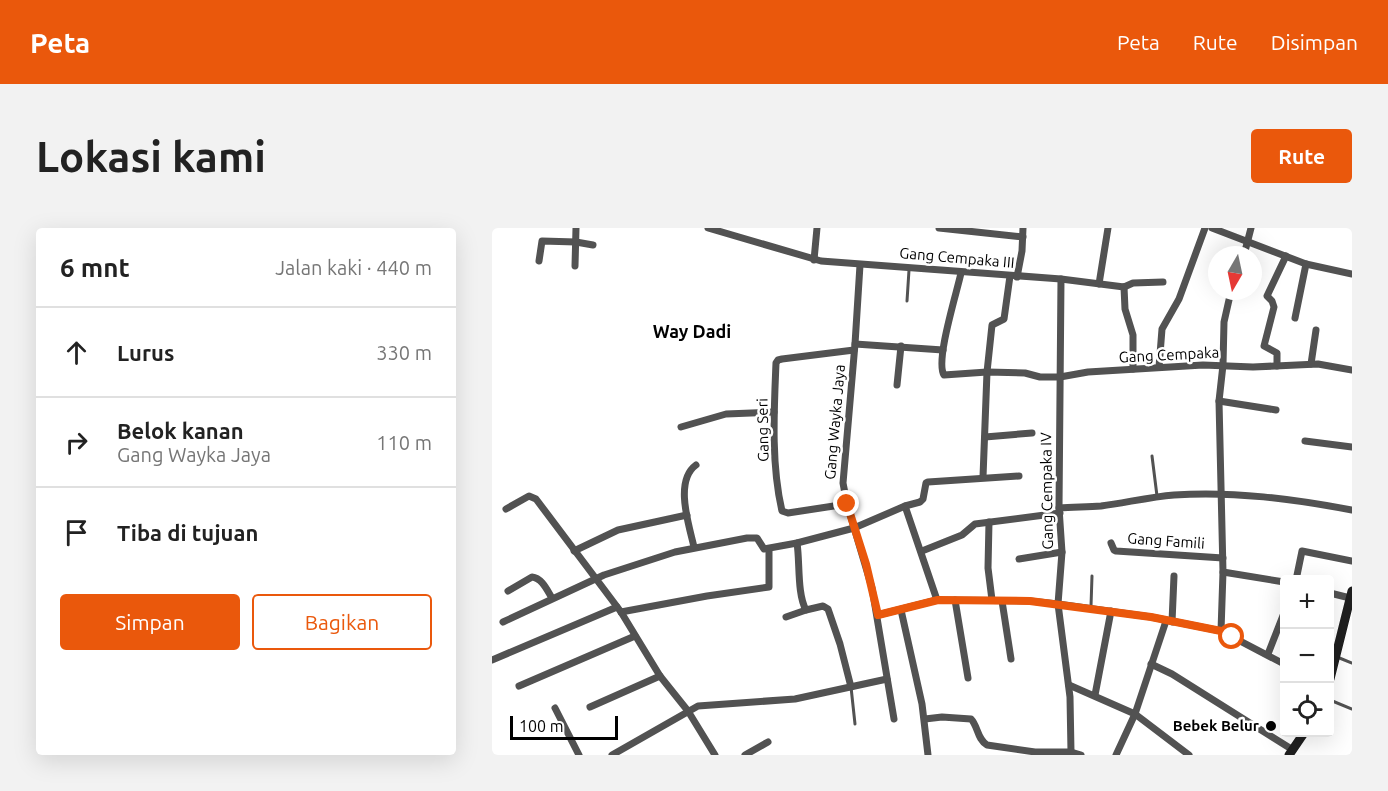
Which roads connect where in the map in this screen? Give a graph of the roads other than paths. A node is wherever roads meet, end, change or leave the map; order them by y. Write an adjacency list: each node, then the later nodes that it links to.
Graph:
1 (576, 228): 13 (street)
2 (708, 228): 11 (street, Gang Cempaka III)
3 (744, 228): 11 (street)
4 (817, 228): 18 (street)
5 (939, 228): 12 (street)
6 (1023, 228): 12 (street)
7 (1108, 228): 29 (street)
8 (1205, 228): 41 (street)
9 (1212, 228): 14 (street)
10 (1251, 228): 14 (street)
11 (741, 237): 18 (street, Gang Cempaka III)
12 (1023, 237): 26 (street)
13 (576, 242): 15 (street); 19 (street); 22 (street)
14 (1248, 242): 16 (street); 17 (street)
15 (593, 244)
16 (1247, 246)
17 (1286, 256): 20 (street); 40 (street)
18 (814, 260): 21 (street, Gang Cempaka III)
19 (539, 261)
20 (1306, 264): 25 (street); 33 (street)
21 (860, 265): 23 (street, Gang Cempaka III); 36 (street, Gang Wayka Jaya)
22 (575, 266)
23 (909, 268): 24 (street, Gang Cempaka III); 32 (lane)
24 (961, 273): 26 (street, Gang Cempaka III); 37 (street)
25 (1352, 274)
26 (1013, 277): 27 (street, Gang Cempaka III); 44 (street)
27 (1061, 279): 29 (street, Gang Cempaka III); 45 (street, Gang Cempaka IV)
28 (1163, 282): 30 (street, Gang Cempaka III)
29 (1099, 284): 30 (street, Gang Cempaka III)
30 (1124, 287): 42 (street)
31 (1229, 300): 39 (street)
32 (907, 301)
33 (1295, 318)
34 (1316, 330): 38 (street)
35 (901, 346): 36 (street); 37 (street); 46 (street)
36 (855, 347): 49 (street, Gang Seri); 61 (street, Gang Wayka Jaya)
37 (944, 350): 44 (street, Gang Cempaka)
38 (1311, 364): 40 (street, Gang Cempaka); 43 (street, Gang Cempaka)
39 (1223, 365): 40 (street, Gang Cempaka); 41 (street, Gang Cempaka); 47 (street)
40 (1277, 366)
41 (1159, 367): 42 (street, Gang Cempaka)
42 (1133, 369): 45 (street, Gang Cempaka)
43 (1352, 370)
44 (987, 372): 45 (street, Gang Cempaka); 52 (street)
45 (1060, 377): 64 (street, Gang Cempaka IV)
46 (897, 385)
47 (1219, 401): 48 (street); 59 (street)
48 (1276, 410)
49 (774, 412): 50 (street); 61 (street, Gang Seri)
50 (681, 427)
51 (1032, 433): 52 (street)
52 (985, 437): 58 (street)
53 (1305, 441): 54 (street)
54 (1352, 447)
55 (1152, 456): 60 (lane)
56 (696, 465): 66 (street)
57 (1020, 476): 58 (street)
58 (983, 477): 62 (street)
59 (1222, 494): 60 (street); 65 (street); 76 (street)
60 (1157, 497): 64 (street)
61 (847, 504): 68 (street, Gang Wayka Jaya)
62 (905, 506): 68 (street); 74 (street)
63 (506, 509): 73 (street)
64 (1060, 510): 67 (street); 75 (street, Gang Cempaka IV)
65 (1352, 510)
66 (687, 515): 71 (street); 73 (street)
67 (989, 522): 74 (street); 91 (street)
68 (854, 528): 69 (street); 100 (street, Gang Wayka Jaya)
69 (797, 543): 72 (street); 96 (street)
70 (1111, 543): 76 (street, Gang Famili)
71 (694, 547): 72 (street); 83 (street)
72 (769, 549): 95 (street)
73 (574, 551): 83 (street)
74 (922, 551): 89 (street)
75 (1062, 552): 77 (street); 93 (street, Gang Cempaka IV)
76 (1223, 558): 79 (street)
77 (1019, 559)
78 (1352, 561): 80 (street)
79 (1223, 572): 84 (street); 105 (street)
80 (1297, 575)
81 (1092, 576): 94 (lane)
82 (1174, 576): 102 (street)
83 (595, 578): 88 (street); 95 (street)
84 (1280, 581)
85 (508, 591): 88 (street)
86 (1334, 593): 87 (street)
87 (1351, 595): 98 (main road)
88 (552, 598): 103 (street)
89 (938, 600): 90 (street); 97 (street)
90 (955, 600): 91 (street); 116 (street)
91 (992, 600): 92 (street)
92 (1002, 601): 93 (street); 109 (street)
93 (1058, 604): 94 (street); 118 (street, Gang Cempaka IV)
94 (1091, 608): 99 (street)
95 (619, 610): 106 (street); 110 (street)
96 (806, 610): 101 (street); 120 (street)
97 (901, 610): 100 (street); 128 (street)
98 (1350, 610): 108 (main road)
99 (1111, 611): 102 (street); 121 (street)
100 (878, 615): 117 (street, Gang Wayka Jaya)
101 (786, 617)
102 (1169, 621): 105 (street); 114 (street)
103 (503, 622)
104 (1280, 623): 107 (street)
105 (1221, 631): 107 (street)
106 (635, 636): 115 (street); 119 (street)
107 (1268, 654): 111 (street)
108 (1336, 657): 112 (main road); 113 (lane)
109 (1011, 659)
110 (492, 660)
111 (1280, 662)
112 (1334, 663)
113 (1352, 663)
114 (1151, 664): 127 (street); 134 (street)
115 (660, 676): 123 (street); 126 (street)
116 (968, 678)
117 (888, 680): 120 (street); 129 (street, Gang Wayka Jaya)
118 (1069, 685): 121 (street); 133 (street, Gang Cempaka IV)
119 (519, 686)
120 (851, 687): 126 (street); 130 (lane)
121 (1095, 695): 127 (street)
122 (1334, 702): 125 (lane)
123 (590, 707)
124 (555, 708): 135 (street)
125 (1352, 709)
126 (688, 711): 136 (street); 137 (street)
127 (1135, 714): 141 (street); 142 (street)
128 (925, 718): 133 (street); 139 (street)
129 (894, 719)
130 (855, 724)
131 (1301, 737): 134 (main road)
132 (768, 742): 138 (street)
133 (1071, 752): 140 (street)
134 (1291, 752)
135 (579, 755)
136 (612, 755)
137 (715, 755)
138 (745, 755)
139 (928, 755)
140 (1081, 755)
141 (1116, 755)
142 (1189, 755)

